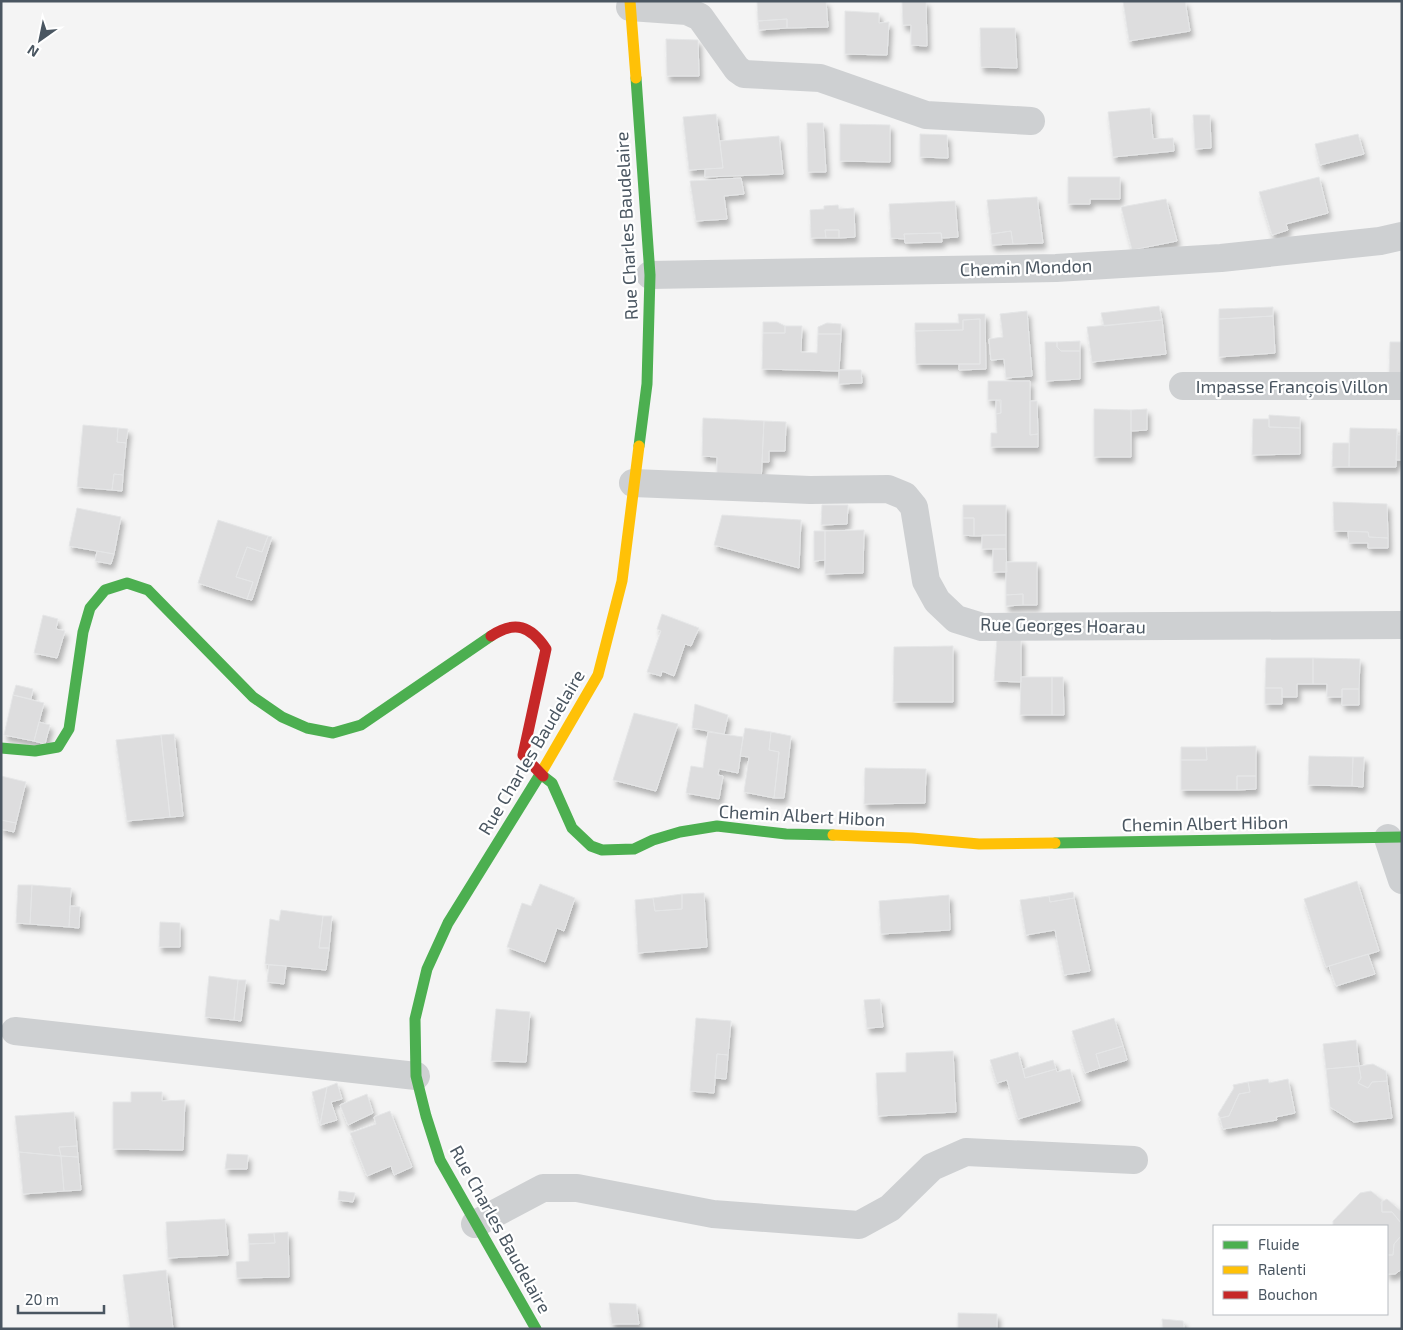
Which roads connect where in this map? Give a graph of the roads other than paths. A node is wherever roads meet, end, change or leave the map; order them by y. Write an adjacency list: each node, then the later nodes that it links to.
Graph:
1 (630, 4): 2 (street); 4 (street, Rue Charles Baudelaire)
2 (1031, 122)
3 (1402, 236): 4 (street, Chemin Mondon)
4 (650, 275): 7 (street, Rue Charles Baudelaire)
5 (1183, 386): 6 (street, Impasse François Villon)
6 (1402, 386)
7 (633, 483): 8 (street, Rue Georges Hoarau); 10 (street, Rue Charles Baudelaire)
8 (1402, 625)
9 (1, 748): 10 (street, Chemin Albert Hibon)
10 (540, 774): 11 (street, Chemin Albert Hibon); 14 (street, Rue Charles Baudelaire)
11 (1395, 838): 12 (street)
12 (1402, 880)
13 (15, 1030): 14 (street)
14 (416, 1076): 16 (street, Rue Charles Baudelaire)
15 (1134, 1160): 16 (street)
16 (475, 1224): 17 (street, Rue Charles Baudelaire)
17 (536, 1329)

